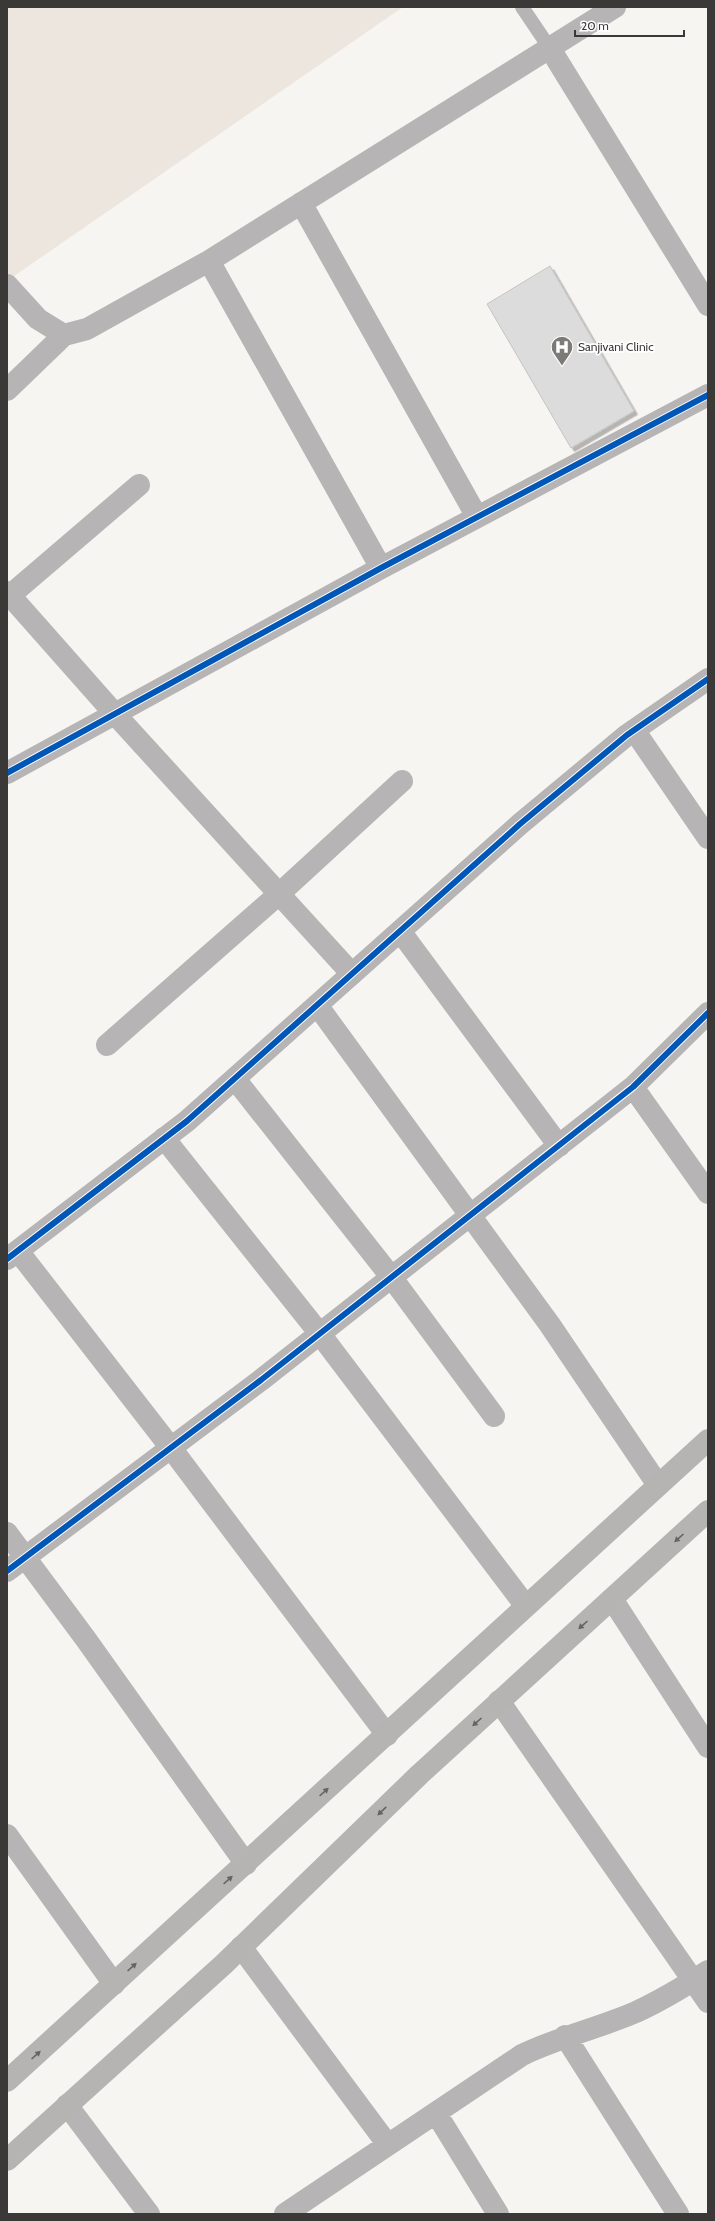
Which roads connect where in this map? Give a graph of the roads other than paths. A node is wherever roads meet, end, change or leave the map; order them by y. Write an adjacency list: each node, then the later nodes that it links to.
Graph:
1 (522, 7): 3 (lane)
2 (615, 7): 3 (street)
3 (549, 47): 4 (street); 7 (street)
4 (301, 203): 5 (street); 12 (street)
5 (209, 261): 8 (street); 13 (street)
6 (7, 285): 8 (street)
7 (708, 305)
8 (64, 335): 9 (street)
9 (7, 390)
10 (708, 395): 12 (street)
11 (139, 485): 14 (street)
12 (477, 517): 13 (street)
13 (381, 568): 16 (street)
14 (8, 595): 16 (street)
15 (708, 679): 17 (street)
16 (114, 713): 18 (street); 21 (street)
17 (634, 730): 20 (street); 22 (street)
18 (7, 773)
19 (402, 781): 21 (street)
20 (708, 838)
21 (279, 894): 23 (street); 26 (street)
22 (400, 931): 23 (street); 30 (street)
23 (352, 974): 24 (street)
24 (317, 1005): 27 (street); 32 (street)
25 (708, 1013): 28 (street)
26 (107, 1044)
27 (235, 1079): 29 (street); 34 (street)
28 (633, 1087): 30 (street); 31 (street)
29 (164, 1138): 33 (street); 35 (street)
30 (559, 1146): 32 (street)
31 (708, 1193)
32 (469, 1215): 34 (street); 39 (street)
33 (12, 1255): 38 (street)
34 (392, 1278): 35 (street); 36 (street)
35 (320, 1334): 38 (street); 45 (street)
36 (494, 1416)
37 (708, 1440): 39 (main road)
38 (171, 1448): 42 (street); 47 (street)
39 (658, 1485): 45 (main road)
40 (708, 1511): 44 (main road, one-way to 44)
41 (7, 1533): 42 (street)
42 (26, 1557): 43 (street); 50 (street)
43 (7, 1572)
44 (612, 1599): 46 (main road, one-way to 46); 48 (street)
45 (525, 1605): 47 (main road)
46 (499, 1701): 51 (main road, one-way to 51); 52 (street)
47 (387, 1735): 50 (main road, one-way to 47)
48 (708, 1747)
49 (7, 1835): 53 (street)
50 (246, 1864): 53 (main road, one-way to 50)
51 (242, 1947): 57 (main road); 59 (street)
52 (701, 1975): 54 (street); 55 (street)
53 (114, 1984): 56 (main road, one-way to 53)
54 (708, 2002)
55 (565, 2036): 58 (street); 64 (street)
56 (7, 2081)
57 (67, 2106): 60 (main road); 61 (street)
58 (436, 2113): 59 (street); 63 (street)
59 (388, 2145): 62 (street)
60 (7, 2160)
61 (149, 2214)
62 (286, 2214)
63 (498, 2214)
64 (678, 2214)

